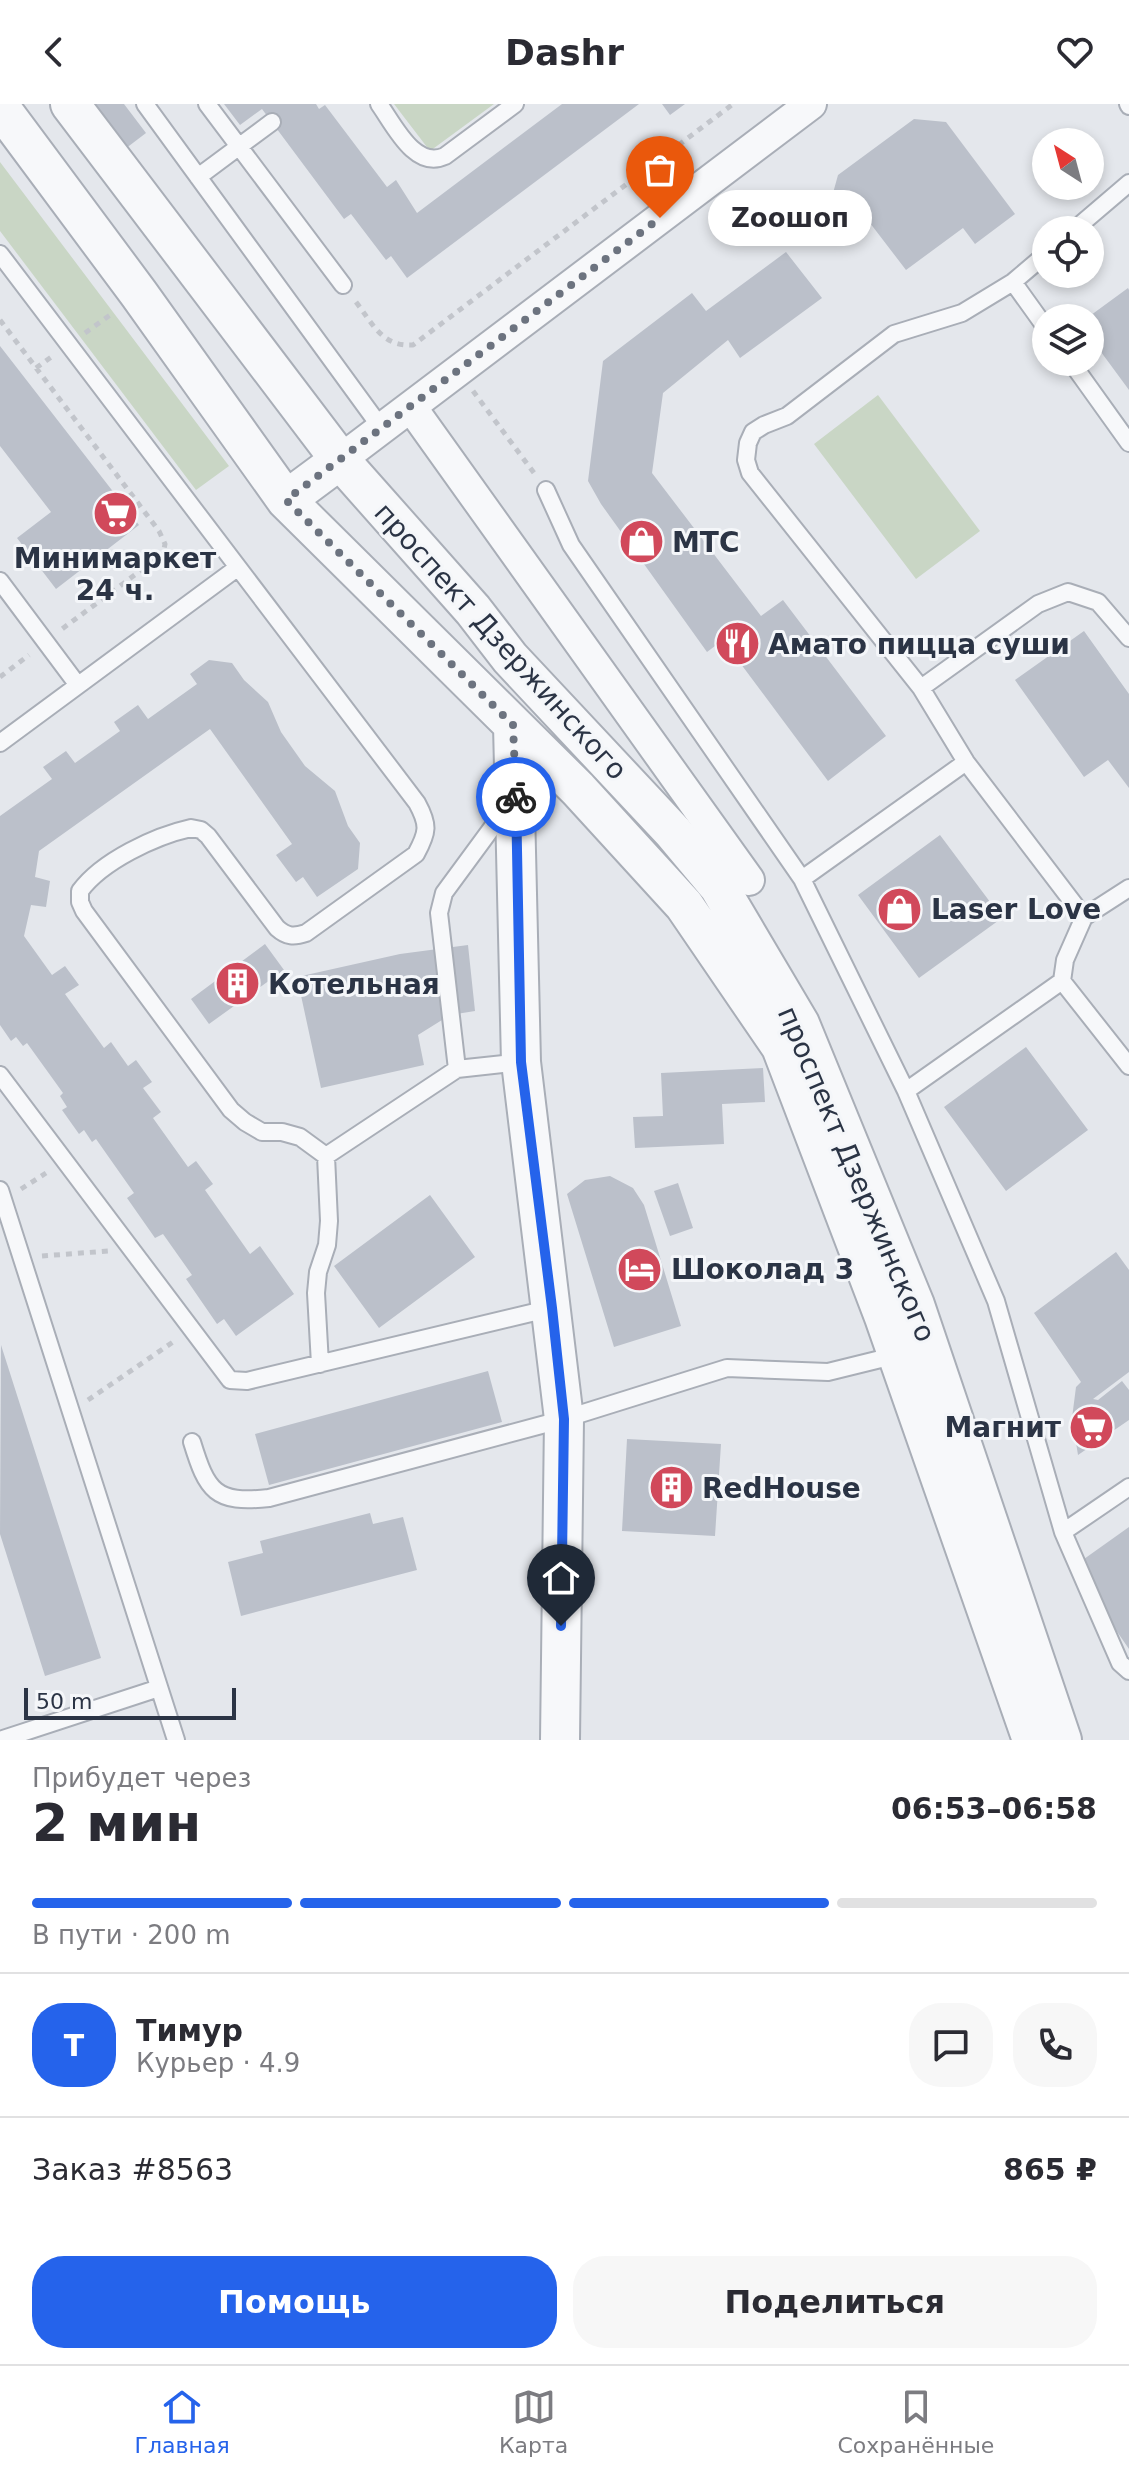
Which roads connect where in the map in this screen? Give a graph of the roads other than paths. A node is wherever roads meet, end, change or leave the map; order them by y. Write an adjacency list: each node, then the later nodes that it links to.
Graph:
1 (70, 104): 22 (street, проспект Дзержинского)
2 (145, 104): 10 (lane)
3 (207, 104): 9 (lane)
4 (379, 104): 5 (lane)
5 (515, 104)
6 (811, 104): 19 (street)
7 (0, 107): 24 (street, проспект Дзержинского)
8 (272, 122): 9 (lane)
9 (239, 147): 10 (lane); 16 (lane)
10 (198, 177): 20 (lane)
11 (1129, 183): 12 (lane)
12 (1090, 216)
13 (0, 254): 25 (lane)
14 (1032, 266): 15 (lane)
15 (1013, 282): 17 (lane); 29 (lane)
16 (343, 285)
17 (1032, 308)
18 (1081, 376): 21 (lane)
19 (411, 407): 20 (street); 36 (street)
20 (382, 429): 22 (street)
21 (1129, 443)
22 (340, 460): 24 (street); 61 (street, проспект Дзержинского)
23 (546, 490): 35 (lane)
24 (286, 500): 30 (street, проспект Дзержинского)
25 (237, 568): 28 (lane); 45 (lane)
26 (0, 581): 28 (lane)
27 (1129, 638): 29 (lane)
28 (77, 684): 31 (lane)
29 (921, 688): 33 (lane)
30 (513, 725): 32 (street, проспект Дзержинского); 34 (street)
31 (0, 743)
32 (549, 761): 34 (street); 48 (street, проспект Дзержинского)
33 (966, 762): 35 (lane); 38 (lane)
34 (516, 795): 40 (street); 42 (lane)
35 (802, 879): 44 (lane)
36 (749, 880)
37 (1129, 889): 38 (lane)
38 (1084, 917): 39 (lane)
39 (1062, 981): 41 (lane); 44 (lane)
40 (521, 1062): 42 (lane); 47 (street)
41 (1129, 1066)
42 (457, 1069): 45 (lane)
43 (0, 1075): 49 (lane)
44 (906, 1091): 53 (lane)
45 (326, 1156): 49 (lane)
46 (2, 1195): 55 (lane)
47 (552, 1308): 49 (lane); 50 (street)
48 (897, 1355): 50 (lane); 60 (street, проспект Дзержинского)
49 (320, 1364)
50 (564, 1419): 51 (lane); 59 (street)
51 (192, 1442)
52 (1129, 1487): 53 (lane)
53 (1063, 1532): 54 (lane)
54 (1129, 1671)
55 (159, 1688): 57 (lane); 58 (lane)
56 (0, 1721): 57 (lane)
57 (3, 1739)
58 (176, 1740)
59 (560, 1740)
60 (1032, 1740)
61 (1062, 1740)

